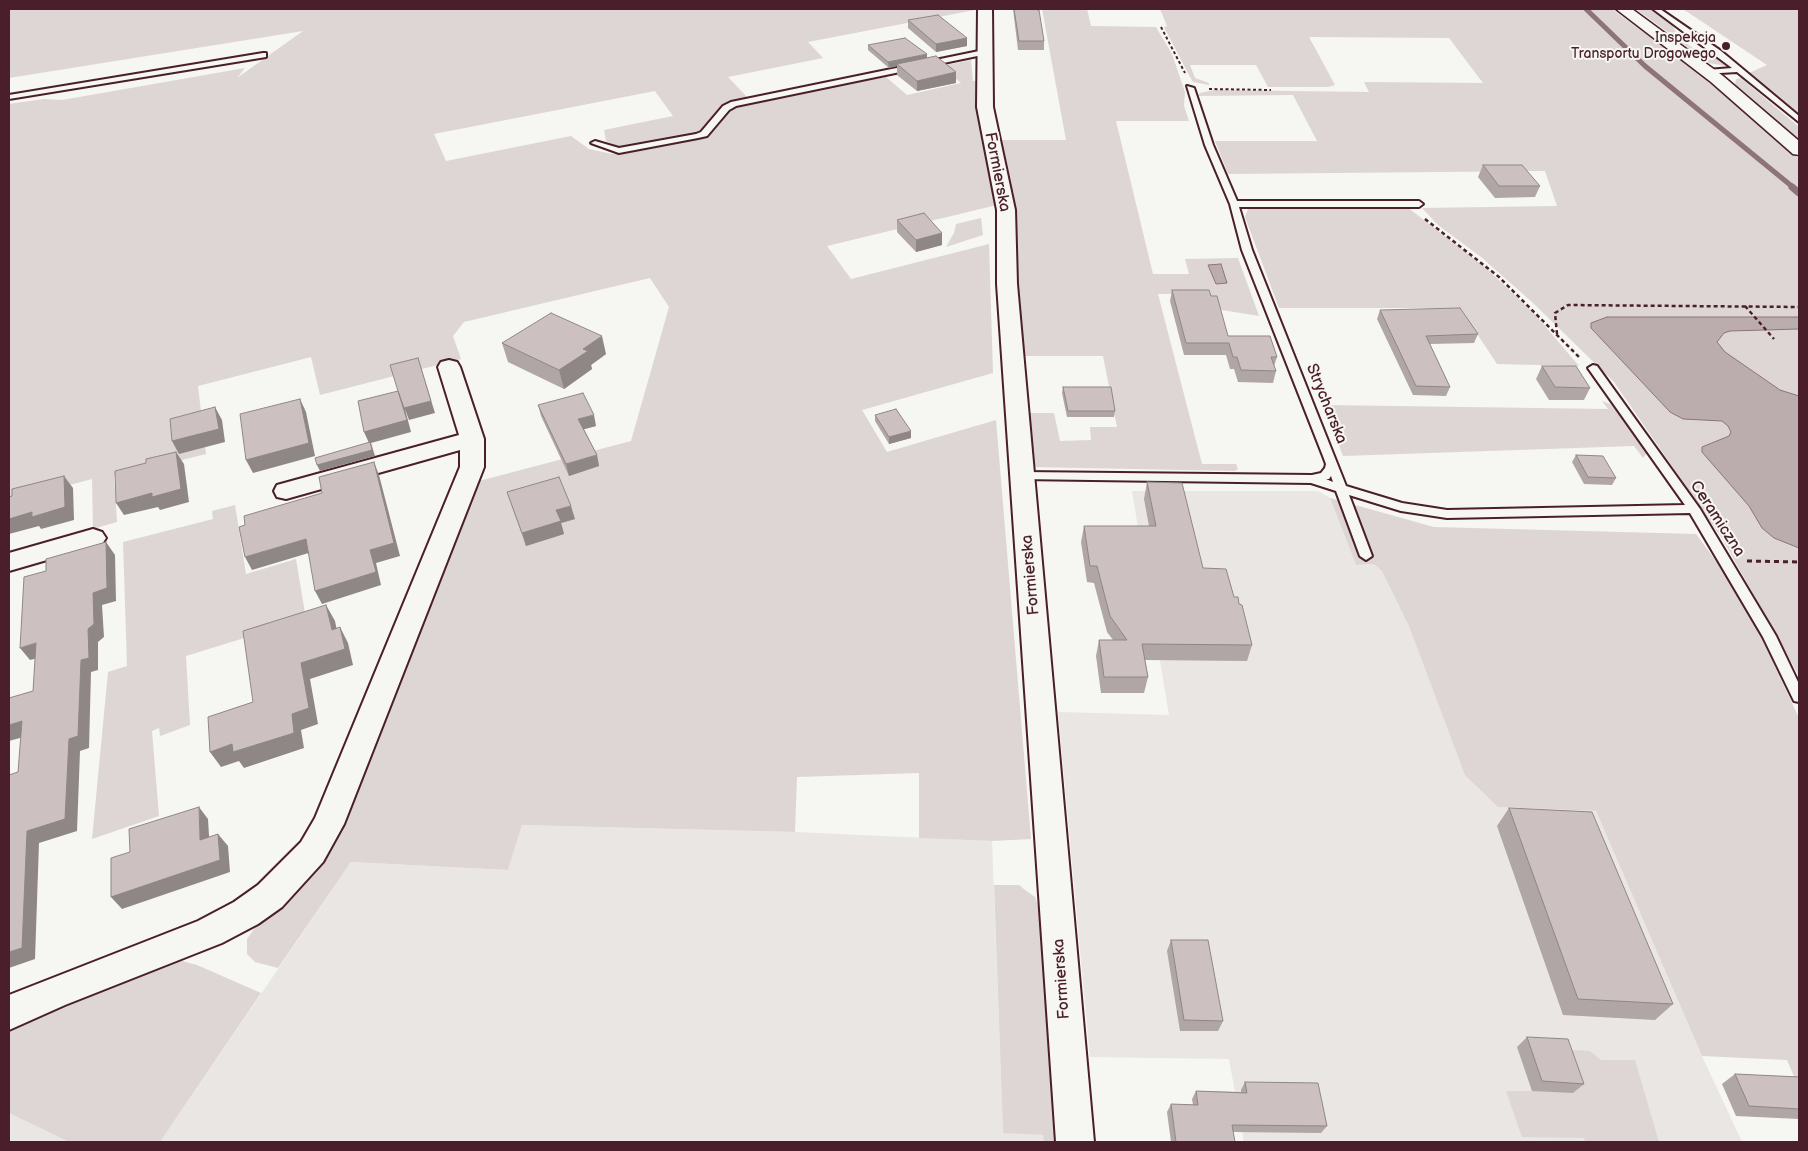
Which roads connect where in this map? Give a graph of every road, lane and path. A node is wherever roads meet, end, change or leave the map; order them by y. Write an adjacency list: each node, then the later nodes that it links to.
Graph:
1 (985, 9): 5 (street, Formierska)
2 (1623, 9): 8 (main road)
3 (1656, 9): 7 (lane)
4 (1161, 26): 9 (path)
5 (984, 52): 13 (lane); 26 (street, Formierska)
6 (262, 55): 11 (lane)
7 (1739, 70): 8 (lane); 12 (lane)
8 (1708, 72): 14 (main road)
9 (1190, 88): 10 (path); 15 (lane, Strycharska)
10 (1271, 90)
11 (9, 97)
12 (1799, 120)
13 (595, 144)
14 (1799, 150)
15 (1234, 204): 16 (lane); 25 (lane, Strycharska)
16 (1408, 204): 17 (lane); 20 (path)
17 (1419, 204)
18 (1745, 305): 19 (path); 20 (path); 21 (path)
19 (1799, 307)
20 (1557, 334): 23 (path)
21 (1774, 339)
22 (449, 367): 24 (street)
23 (1593, 368): 30 (lane, Ceramiczna)
24 (472, 439): 29 (street); 37 (street)
25 (1332, 464): 27 (lane, Strycharska); 28 (lane)
26 (1022, 476): 27 (lane); 38 (street, Formierska)
27 (1312, 479): 28 (lane)
28 (1341, 487): 30 (lane); 32 (lane)
29 (286, 491)
30 (1694, 510): 33 (lane, Ceramiczna)
31 (93, 538): 34 (street)
32 (1366, 556)
33 (1725, 561): 35 (path); 36 (lane, Ceramiczna)
34 (9, 562)
35 (1799, 562)
36 (1799, 697)
37 (9, 1013)
38 (1075, 1142)

